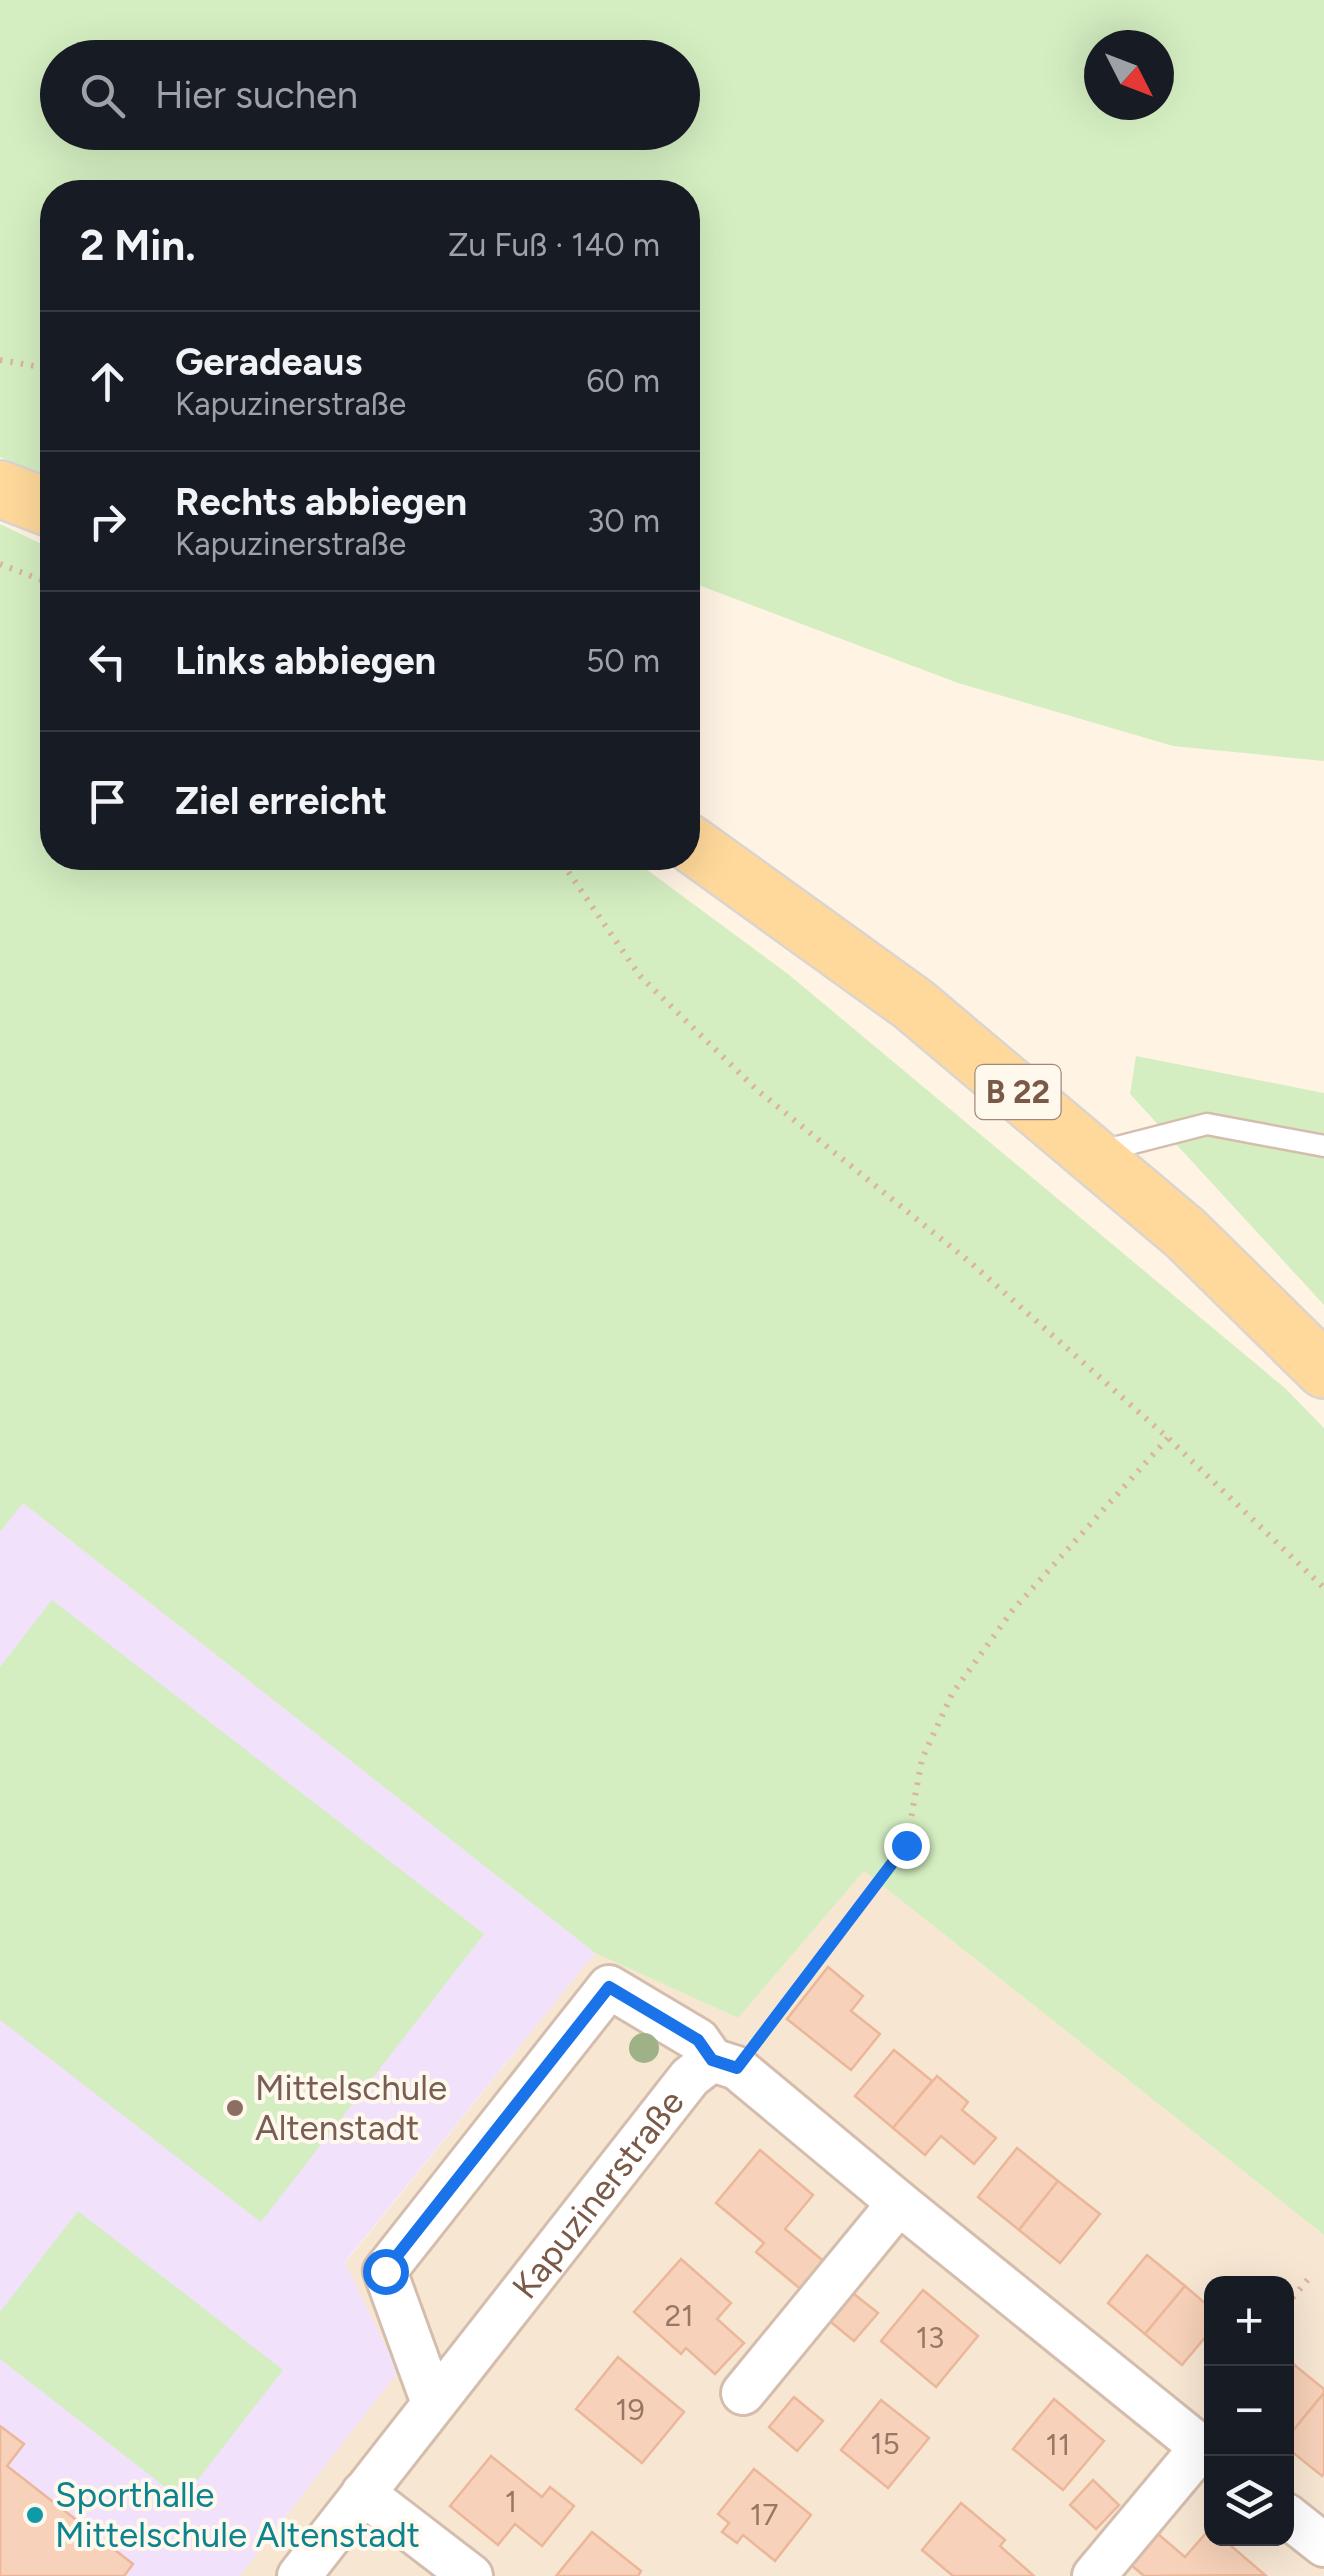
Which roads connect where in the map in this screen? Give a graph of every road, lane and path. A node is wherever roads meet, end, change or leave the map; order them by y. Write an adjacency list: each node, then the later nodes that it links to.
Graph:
1 (0, 360): 2 (path)
2 (40, 367)
3 (0, 489): 4 (main road)
4 (40, 504)
5 (0, 564): 6 (path)
6 (40, 579)
7 (700, 851): 10 (main road, B 22)
8 (567, 870): 12 (path)
9 (1324, 1146): 10 (lane)
10 (1091, 1153): 11 (main road, B 22)
11 (1324, 1370)
12 (1168, 1438): 13 (path); 14 (path)
13 (1324, 1588)
14 (725, 2064): 15 (street); 19 (street, Kapuzinerstraße); 19 (street, Kapuzinerstraße)
15 (898, 2203): 18 (street); 20 (street)
16 (1309, 2278): 17 (path)
17 (1294, 2296)
18 (743, 2392)
19 (433, 2403): 22 (street, Kapuzinerstraße)
20 (1204, 2450)
21 (1204, 2454): 27 (street)
22 (364, 2493): 25 (street, Kapuzinerstraße); 26 (street)
23 (1294, 2521): 24 (street)
24 (1324, 2544)
25 (299, 2576)
26 (470, 2576)
27 (1094, 2576)

